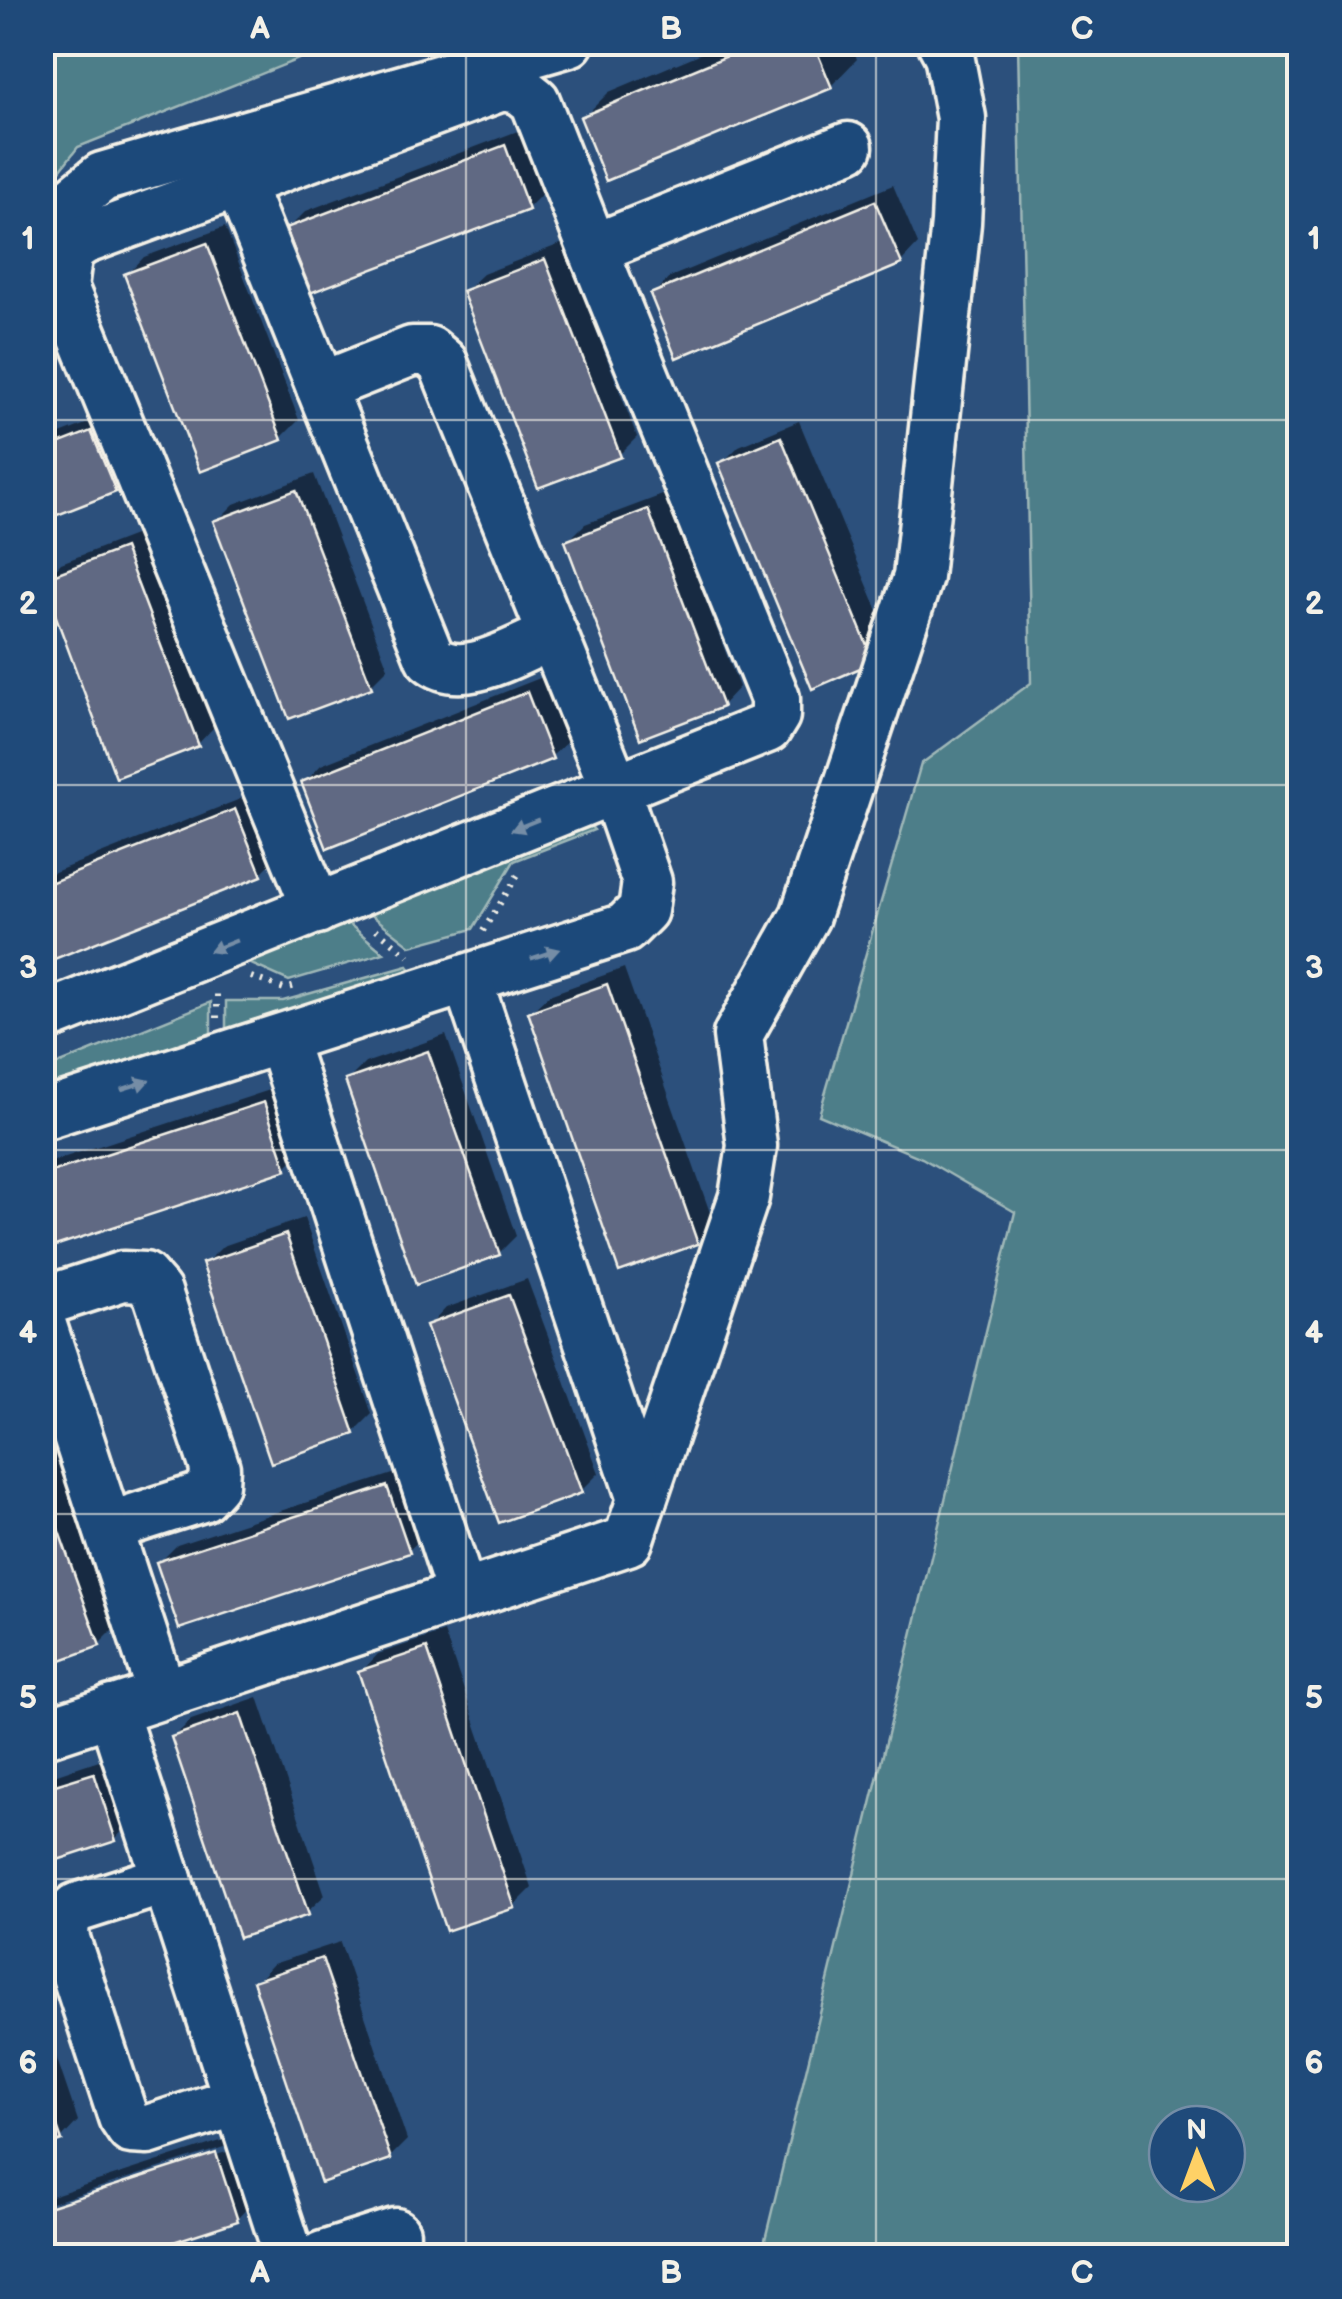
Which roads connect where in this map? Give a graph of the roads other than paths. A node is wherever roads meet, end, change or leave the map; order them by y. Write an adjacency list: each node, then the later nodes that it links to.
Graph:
1 (569, 42): 5 (street)
2 (942, 42): 17 (street)
3 (848, 147): 6 (street)
4 (239, 183): 6 (street); 7 (street); 10 (street)
5 (42, 237)
6 (593, 249): 9 (street)
7 (321, 387): 8 (street); 8 (street)
8 (553, 634): 9 (street)
9 (615, 789): 10 (street, one-way to 10); 11 (street, one-way to 9)
10 (328, 905): 12 (street, one-way to 12)
11 (455, 963): 13 (street); 17 (street)
12 (42, 1018)
13 (281, 1038): 14 (street, one-way to 13); 19 (street)
14 (42, 1114)
15 (42, 1302): 18 (street)
16 (42, 1326): 18 (street)
17 (642, 1499): 19 (street)
18 (108, 1527): 20 (street)
19 (462, 1596): 20 (street)
20 (162, 1694): 21 (street)
21 (112, 1710): 22 (street); 23 (street)
22 (42, 1734)
23 (167, 1879): 24 (street); 24 (street)
24 (239, 2100): 26 (street)
25 (395, 2233): 27 (street)
26 (290, 2256)
27 (323, 2256)

